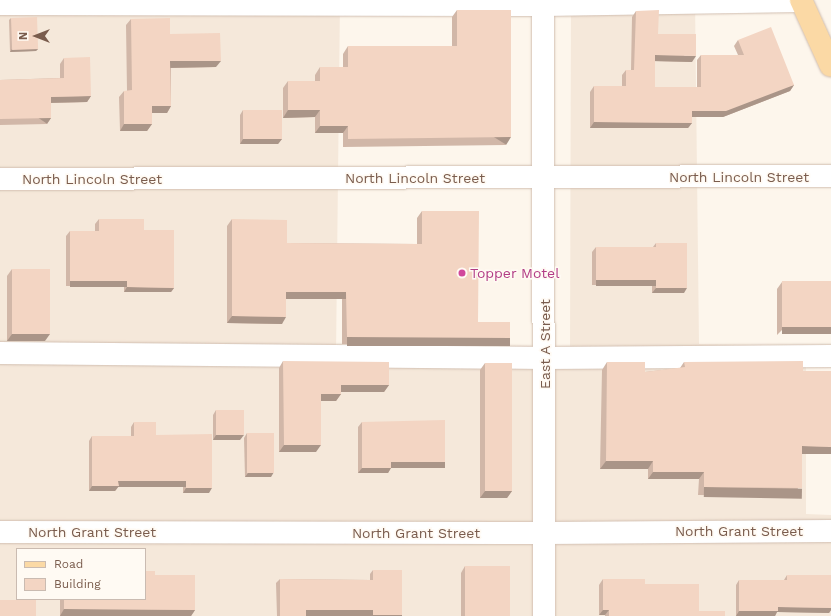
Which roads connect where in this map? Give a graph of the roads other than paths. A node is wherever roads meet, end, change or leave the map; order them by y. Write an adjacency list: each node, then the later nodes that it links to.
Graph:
1 (801, 1): 2 (street); 4 (main road)
2 (543, 2): 3 (street); 6 (street, East A Street)
3 (0, 4)
4 (831, 66)
5 (831, 176): 6 (street, North Lincoln Street)
6 (545, 177): 7 (street, North Lincoln Street); 10 (street, East A Street)
7 (0, 179)
8 (0, 353): 10 (street)
9 (831, 356): 10 (street)
10 (544, 358): 13 (street, East A Street)
11 (831, 531): 13 (street, North Grant Street)
12 (0, 532): 13 (street, North Grant Street)
13 (544, 533): 14 (street, East A Street)
14 (544, 616)

